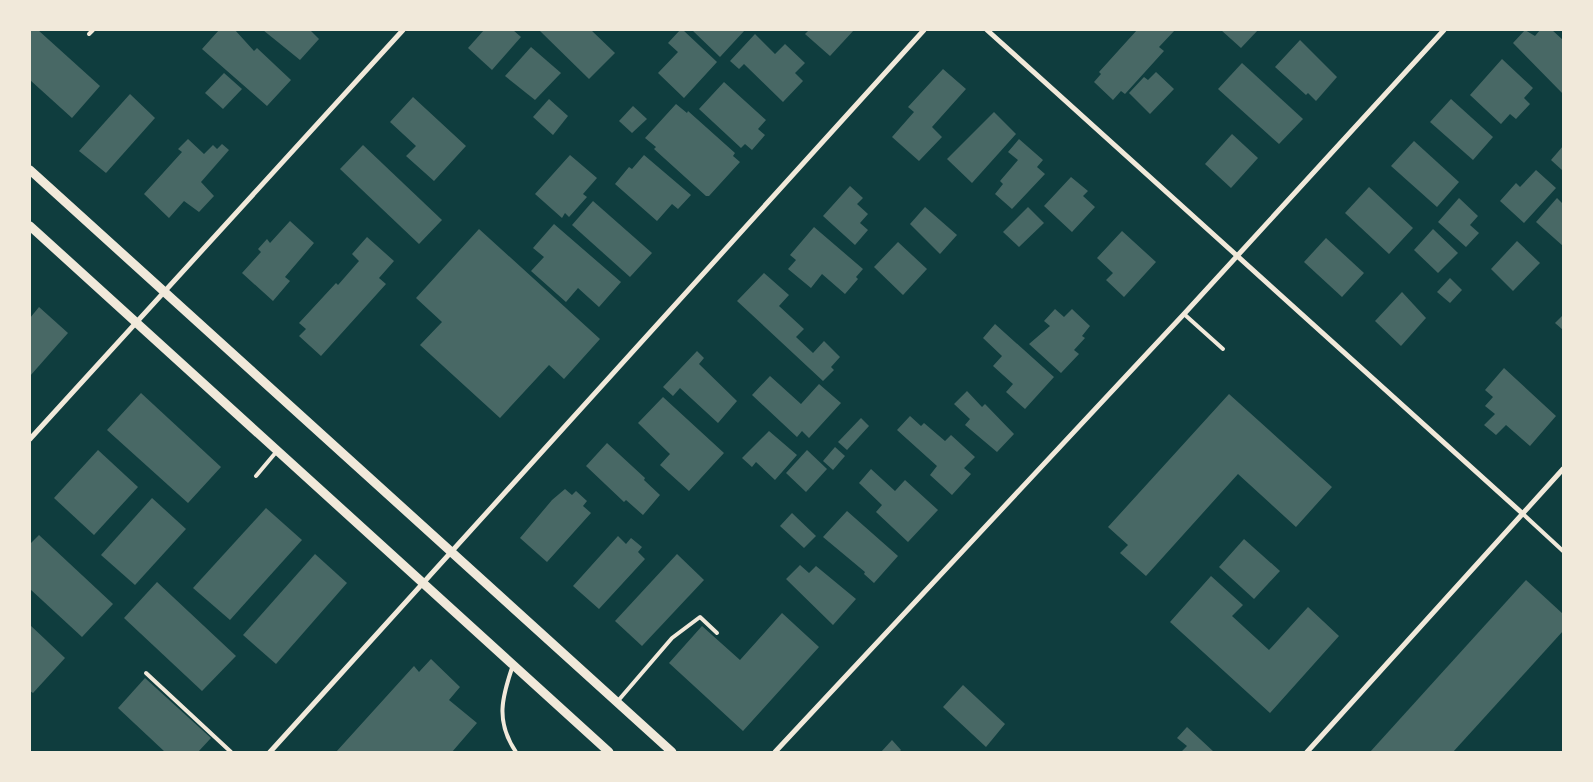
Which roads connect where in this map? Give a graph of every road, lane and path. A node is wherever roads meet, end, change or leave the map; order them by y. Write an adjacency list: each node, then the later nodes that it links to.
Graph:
1 (93, 30): 6 (lane)
2 (403, 30): 10 (street)
3 (924, 30): 20 (street)
4 (987, 30): 9 (street)
5 (1444, 30): 9 (street)
6 (89, 34)
7 (30, 170): 10 (street)
8 (30, 226): 12 (street)
9 (1237, 257): 11 (street); 18 (street)
10 (165, 292): 12 (street); 20 (street)
11 (1184, 314): 13 (lane); 31 (street)
12 (137, 323): 14 (street); 15 (street)
13 (1223, 349)
14 (30, 439)
15 (278, 451): 17 (lane); 21 (street)
16 (1563, 470): 18 (street)
17 (256, 476)
18 (1523, 514): 19 (lane); 32 (street)
19 (1563, 551)
20 (451, 552): 21 (street); 25 (street)
21 (423, 583): 23 (street); 27 (street)
22 (717, 633): 25 (lane)
23 (513, 665): 28 (lane); 29 (street)
24 (146, 673): 26 (lane)
25 (616, 702): 30 (street)
26 (231, 752)
27 (270, 752)
28 (516, 752)
29 (609, 752)
30 (672, 752)
31 (775, 752)
32 (1307, 752)

